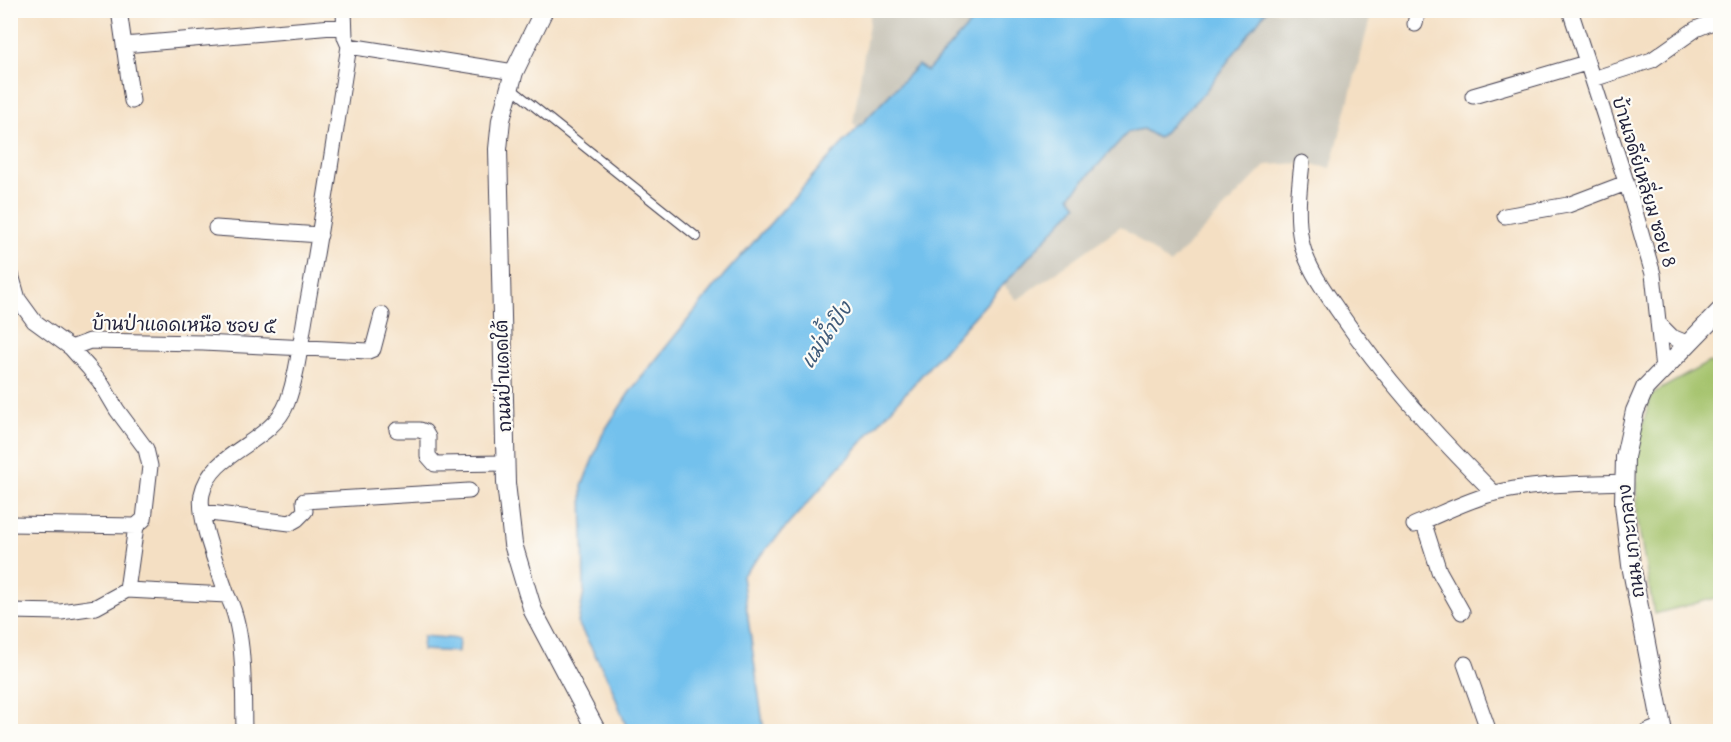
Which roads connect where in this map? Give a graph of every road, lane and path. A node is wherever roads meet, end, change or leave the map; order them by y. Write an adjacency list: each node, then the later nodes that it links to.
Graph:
1 (119, 10): 6 (street)
2 (544, 10): 10 (street, ถนนป่าแดดใต้)
3 (1570, 10): 8 (street, บ้านเจดีย์เหลี่ยม ซอย 8)
4 (344, 18): 6 (street); 7 (street)
5 (1720, 19): 9 (street)
6 (124, 45): 12 (street)
7 (349, 46): 10 (street); 17 (street)
8 (1586, 63): 9 (street, บ้านเจดีย์เหลี่ยม ซอย 8); 11 (street)
9 (1593, 79): 14 (street, บ้านเจดีย์เหลี่ยม ซอย 8)
10 (512, 80): 18 (lane); 28 (street, ถนนป่าแดดใต้)
11 (1473, 96)
12 (132, 101)
13 (1302, 163): 31 (street)
14 (1626, 183): 15 (street); 22 (street, บ้านเจดีย์เหลี่ยม ซอย 8)
15 (1505, 216)
16 (216, 228): 17 (street)
17 (320, 235): 24 (street)
18 (697, 237)
19 (10, 271): 25 (street)
20 (1720, 311): 23 (street, ถนน เกาะกลาง)
21 (382, 315): 24 (street, บ้านป่าแดดเหนือ ซอย ๕)
22 (1658, 323): 23 (street); 26 (street, บ้านเจดีย์เหลี่ยม ซอย 8)
23 (1689, 344): 26 (street, ถนน เกาะกลาง)
24 (299, 346): 25 (street, บ้านป่าแดดเหนือ ซอย ๕); 32 (street)
25 (71, 348): 33 (street)
26 (1664, 369): 29 (street, ถนน เกาะกลาง)
27 (397, 430): 28 (street)
28 (505, 463): 42 (street, ถนนป่าแดดใต้)
29 (1623, 482): 31 (street); 40 (street, ถนน เกาะกลาง)
30 (469, 491): 32 (street)
31 (1494, 493): 38 (street)
32 (202, 512): 36 (street)
33 (140, 522): 34 (street); 35 (street)
34 (10, 524)
35 (127, 590): 36 (street); 37 (street)
36 (227, 595): 41 (street)
37 (10, 611)
38 (1462, 612)
39 (1465, 664): 43 (street)
40 (1658, 730)
41 (244, 732)
42 (597, 732)
43 (1489, 732)

